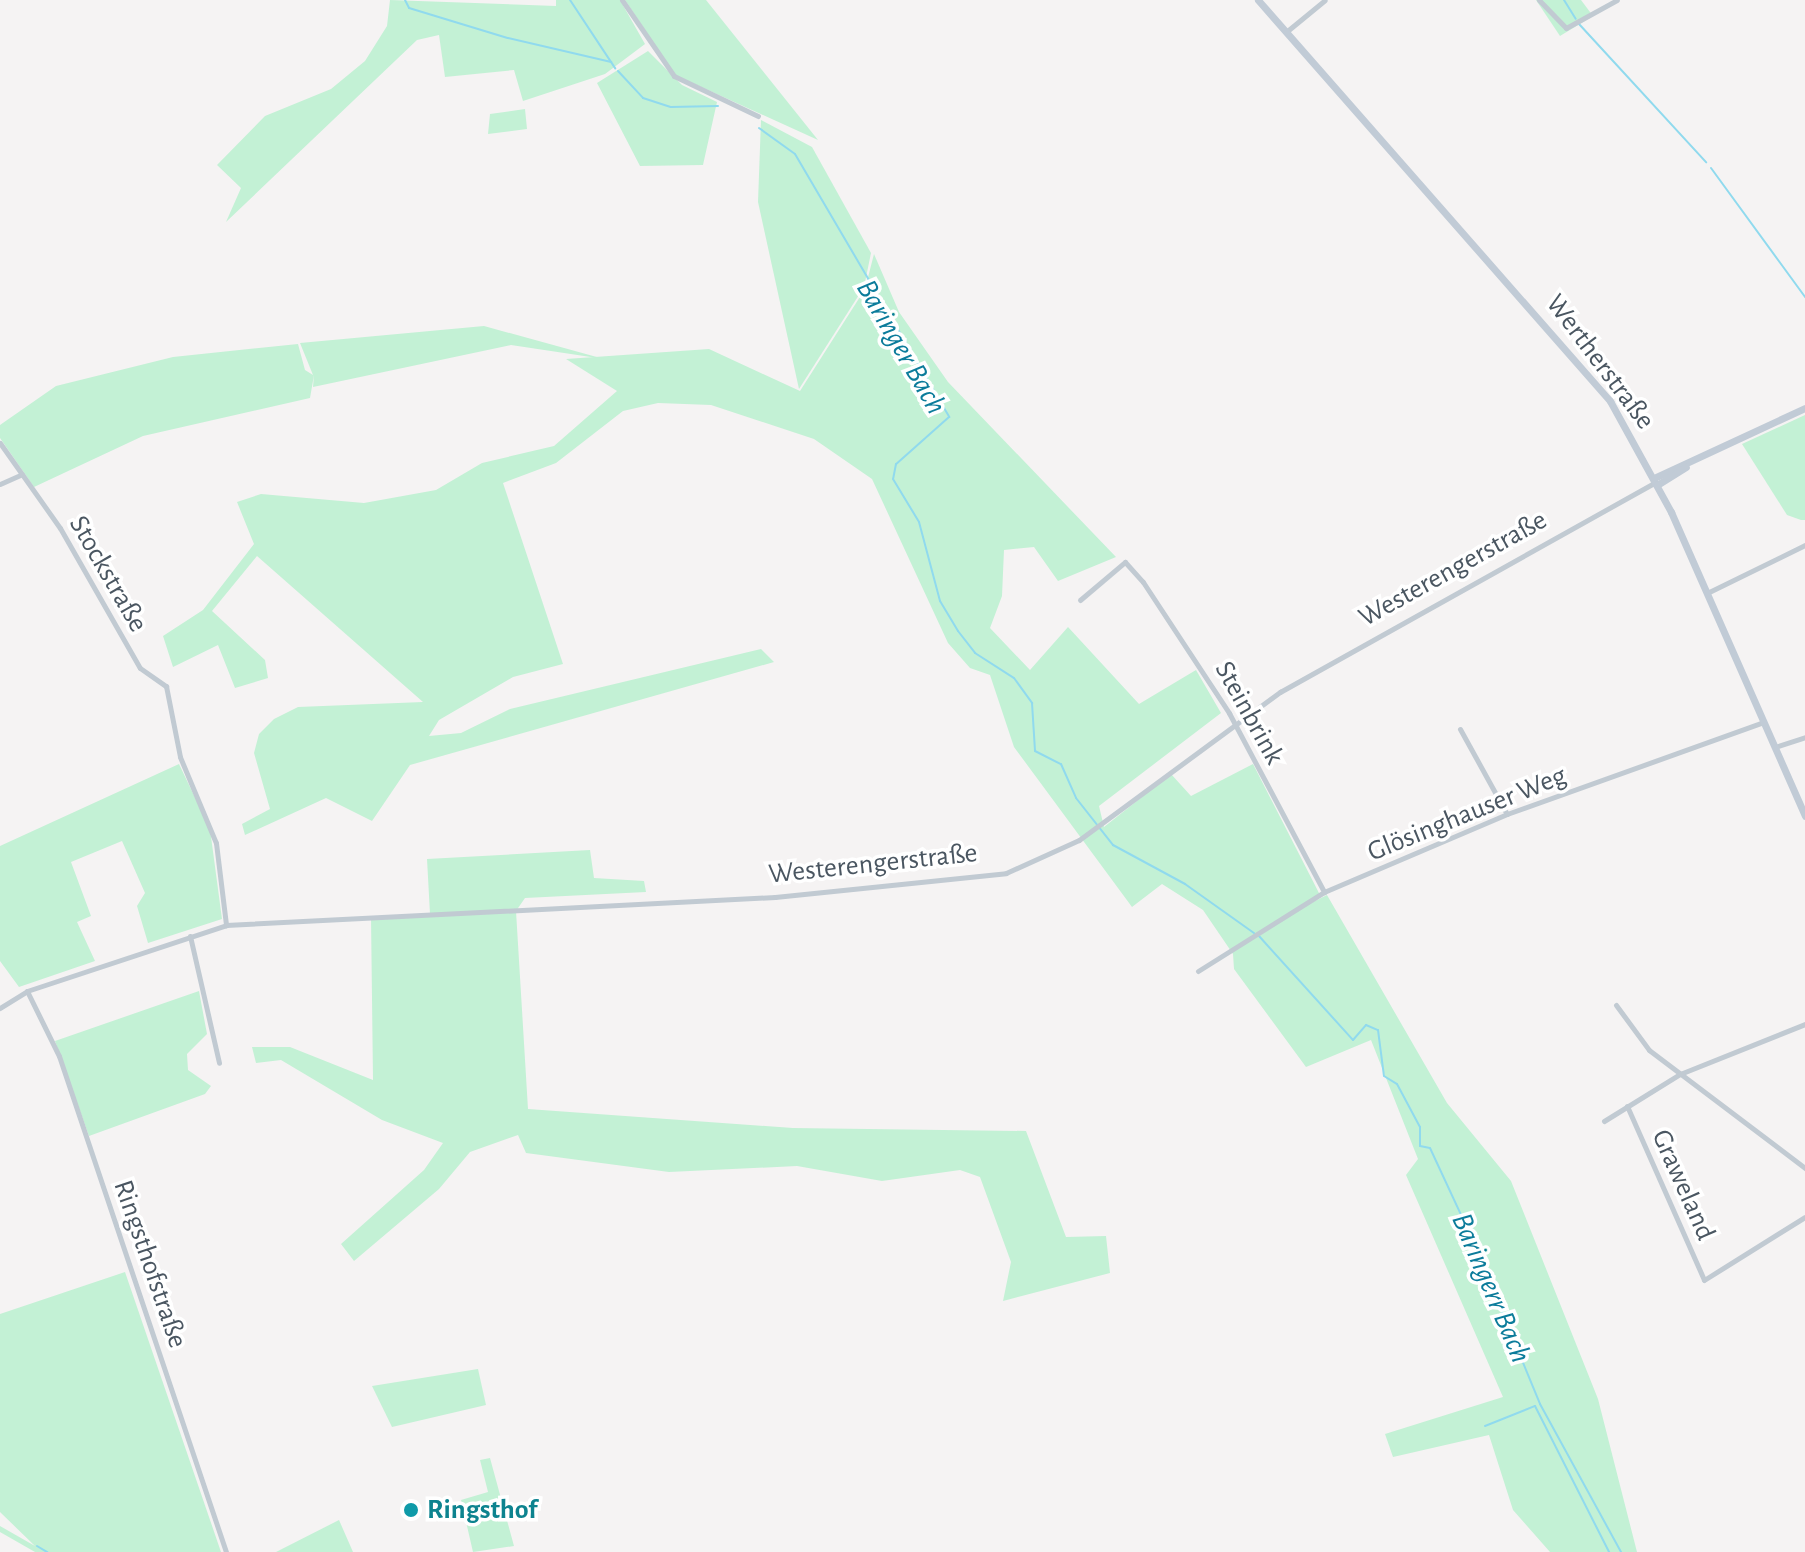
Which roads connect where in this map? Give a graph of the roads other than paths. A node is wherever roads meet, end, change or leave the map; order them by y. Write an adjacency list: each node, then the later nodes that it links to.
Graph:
1 (622, 0): 7 (street)
2 (1258, 0): 6 (main road, Wertherstraße)
3 (1325, 0): 6 (street)
4 (1539, 0): 5 (street)
5 (1617, 0)
6 (1285, 32): 11 (main road, Wertherstraße)
7 (758, 116)
8 (1805, 408): 11 (main road, Westerengerstraße)
9 (0, 443): 10 (street, Stockstraße)
10 (22, 474): 12 (street); 24 (street, Stockstraße)
11 (1656, 481): 14 (main road, Wertherstraße); 16 (street, Westerengerstraße)
12 (0, 484)
13 (1805, 545): 14 (street)
14 (1707, 593): 17 (main road, Wertherstraße)
15 (1080, 600): 16 (street, Steinbrink)
16 (1234, 722): 23 (street, Steinbrink); 24 (street, Westerengerstraße)
17 (1764, 722): 20 (main road, Wertherstraße); 21 (street, Glösinghauser Weg)
18 (1460, 729): 21 (street)
19 (1805, 737): 20 (street)
20 (1775, 747): 22 (main road, Wertherstraße)
21 (1507, 814): 23 (street, Glösinghauser Weg)
22 (1805, 816)
23 (1324, 892): 26 (street, Glösinghauser Weg)
24 (226, 925): 25 (street, Westerengerstraße)
25 (190, 935): 27 (street, Westerengerstraße); 31 (street)
26 (1198, 971)
27 (27, 991): 29 (street, Westerengerstraße); 37 (street, Ringsthofstraße)
28 (1616, 1005): 32 (street)
29 (0, 1008)
30 (1805, 1024): 32 (street)
31 (219, 1063)
32 (1680, 1074): 33 (street); 35 (street)
33 (1627, 1106): 34 (street); 36 (street, Graweland)
34 (1604, 1121)
35 (1805, 1168)
36 (1805, 1217)
37 (226, 1552)

